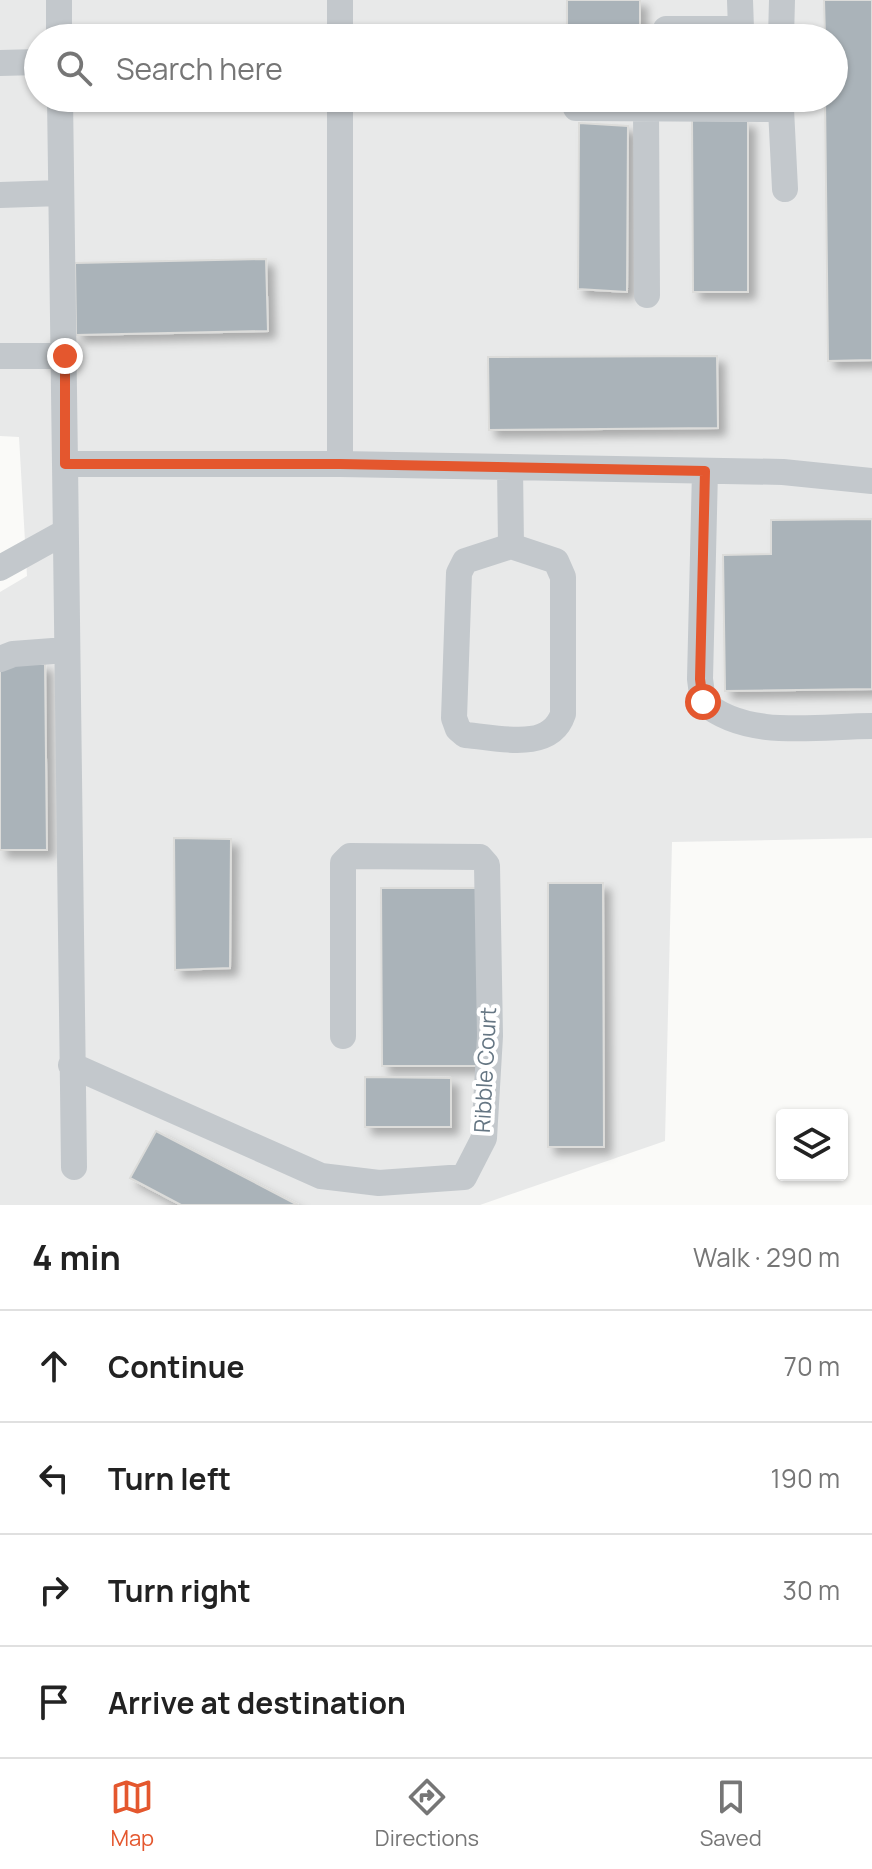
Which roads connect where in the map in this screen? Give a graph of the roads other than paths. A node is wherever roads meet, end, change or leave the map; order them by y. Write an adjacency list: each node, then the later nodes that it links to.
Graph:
1 (59, 0): 5 (lane)
2 (340, 0): 6 (lane)
3 (740, 0): 7 (lane)
4 (782, 0): 8 (lane)
5 (59, 24)
6 (340, 24)
7 (741, 24)
8 (781, 24)
9 (24, 62): 10 (lane)
10 (0, 63)
11 (60, 112): 16 (lane)
12 (340, 112): 22 (lane)
13 (646, 112): 18 (lane)
14 (781, 112): 15 (lane)
15 (785, 189)
16 (61, 193): 17 (lane); 20 (lane)
17 (0, 195)
18 (647, 295)
19 (0, 356): 20 (lane)
20 (65, 356): 21 (lane)
21 (65, 464): 22 (lane); 26 (lane)
22 (340, 464): 23 (lane)
23 (510, 467): 24 (lane); 27 (lane)
24 (705, 471): 25 (lane); 31 (lane)
25 (872, 481)
26 (65, 532): 28 (lane); 29 (lane)
27 (511, 546): 27 (lane)
28 (0, 568)
29 (66, 650): 30 (lane); 33 (lane)
30 (0, 659)
31 (872, 726)
32 (343, 1036): 33 (lane, Ribble Court)
33 (71, 1065): 34 (lane)
34 (74, 1167)

